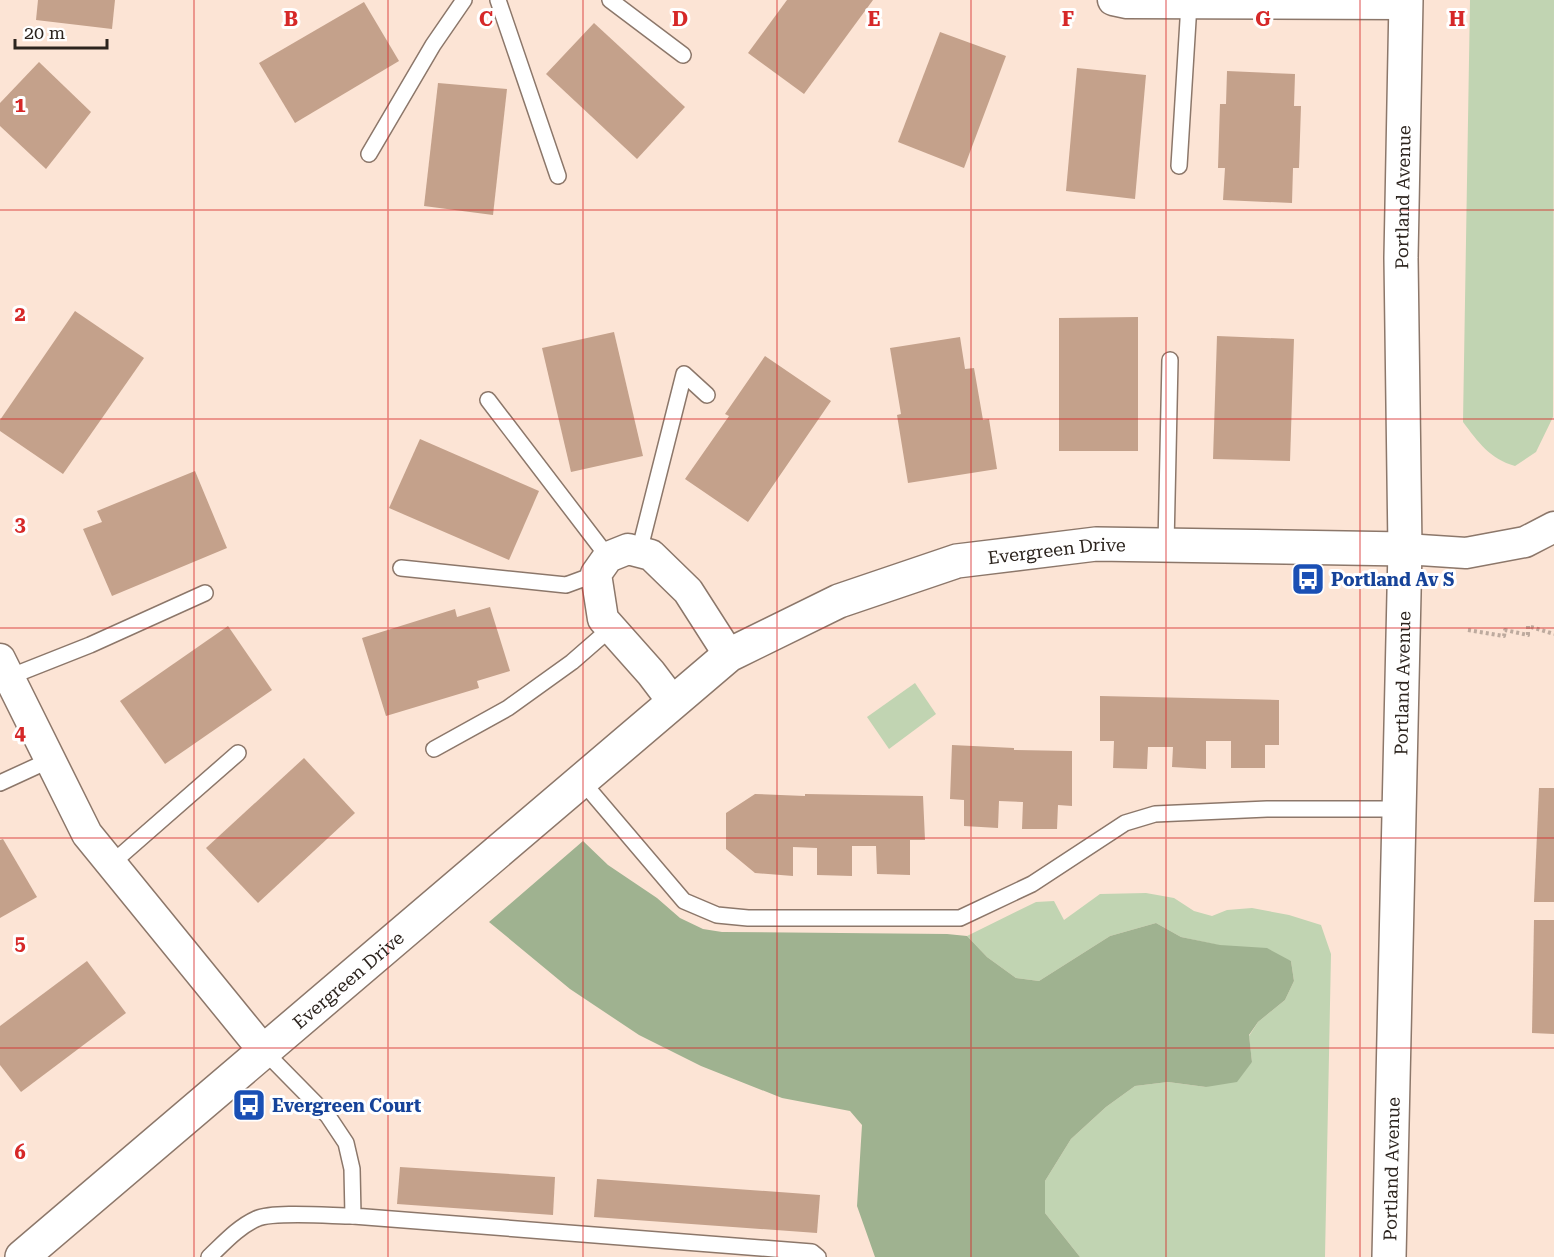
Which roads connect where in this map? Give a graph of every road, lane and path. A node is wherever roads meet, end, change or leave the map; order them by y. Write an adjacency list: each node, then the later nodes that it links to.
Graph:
1 (464, 0): 8 (lane)
2 (498, 0): 10 (lane)
3 (610, 0): 7 (lane)
4 (1113, 0): 6 (street)
5 (1406, 2): 6 (street); 16 (street, Portland Avenue)
6 (1189, 4): 9 (lane)
7 (683, 55)
8 (369, 154)
9 (1179, 166)
10 (558, 176)
11 (1170, 360): 15 (lane)
12 (707, 395): 17 (lane)
13 (488, 400): 18 (lane)
14 (1554, 527): 16 (street)
15 (1166, 545): 16 (street, Evergreen Drive); 24 (street, Evergreen Drive)
16 (1405, 549): 32 (street, Portland Avenue)
17 (639, 552): 18 (street); 24 (street)
18 (602, 565): 19 (lane); 21 (street)
19 (400, 568)
20 (205, 593): 25 (lane)
21 (611, 628): 26 (street); 27 (lane)
22 (1468, 630): 23 (path)
23 (1554, 634)
24 (729, 655): 26 (street, Evergreen Drive)
25 (5, 668): 29 (street)
26 (673, 702): 30 (street, Evergreen Drive)
27 (434, 749)
28 (238, 753): 33 (lane)
29 (50, 760): 31 (lane); 33 (street)
30 (581, 780): 32 (lane); 34 (street, Evergreen Drive)
31 (0, 783)
32 (1399, 809): 39 (street, Portland Avenue)
33 (111, 864): 34 (street)
34 (263, 1050): 35 (lane); 36 (street, Evergreen Drive)
35 (352, 1216): 37 (lane); 38 (lane)
36 (22, 1257)
37 (209, 1257)
38 (818, 1257)
39 (1389, 1257)

